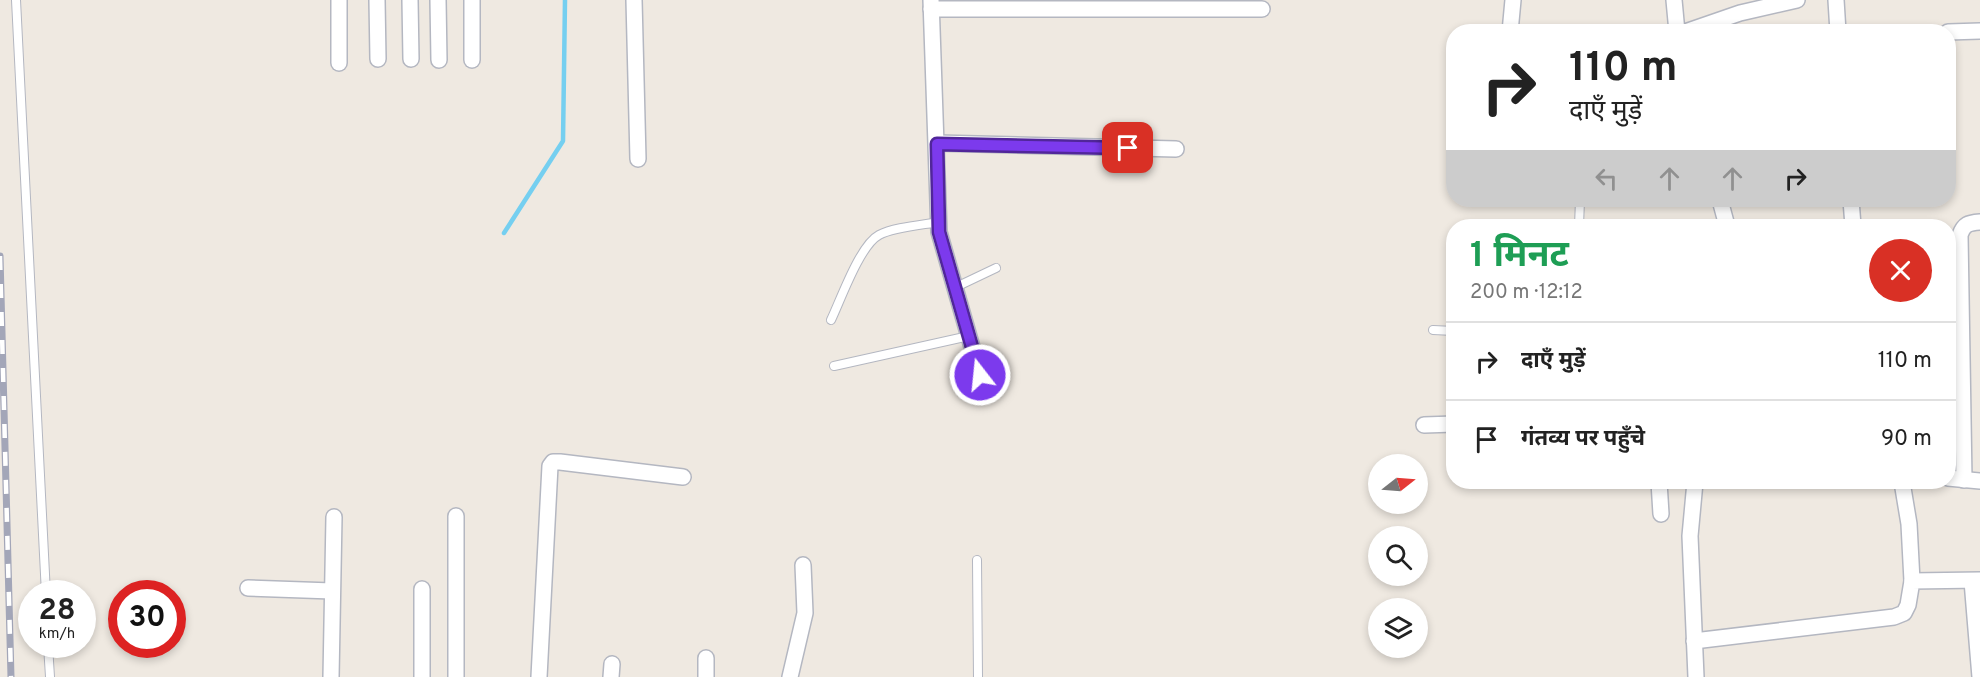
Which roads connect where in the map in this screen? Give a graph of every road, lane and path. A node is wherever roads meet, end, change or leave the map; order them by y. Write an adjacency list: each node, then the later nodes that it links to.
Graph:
1 (16, 0): 55 (lane)
2 (339, 0): 25 (street)
3 (377, 0): 21 (street)
4 (410, 0): 22 (street)
5 (438, 0): 23 (street)
6 (472, 0): 24 (street)
7 (634, 0): 28 (street)
8 (1513, 0): 15 (street)
9 (1674, 0): 16 (street)
10 (1797, 0): 17 (street)
11 (1836, 0): 18 (street)
12 (1056, 4): 13 (street); 14 (street)
13 (931, 5): 26 (street)
14 (1263, 9)
15 (1511, 24)
16 (1676, 24)
17 (1708, 24)
18 (1838, 24)
19 (1980, 31): 20 (street)
20 (1956, 32)
21 (378, 59)
22 (411, 59)
23 (439, 60)
24 (472, 60)
25 (339, 63)
26 (937, 144): 27 (street); 29 (street)
27 (1176, 149)
28 (638, 159)
29 (939, 222): 34 (street); 35 (lane)
30 (1980, 222): 31 (street)
31 (1956, 234)
32 (996, 268): 34 (lane)
33 (1956, 282): 39 (street)
34 (954, 288): 38 (street)
35 (831, 320)
36 (1433, 330): 37 (lane)
37 (1446, 331)
38 (969, 336): 40 (lane); 41 (street)
39 (1956, 346)
40 (834, 366)
41 (980, 375)
42 (1446, 424): 43 (street)
43 (1424, 425)
44 (683, 477): 68 (street)
45 (1956, 479): 46 (street)
46 (1980, 482)
47 (1659, 489): 50 (street)
48 (1694, 489): 61 (street)
49 (1903, 489): 57 (street)
50 (1661, 514)
51 (456, 516): 67 (street)
52 (334, 517): 60 (street)
53 (977, 560): 71 (lane)
54 (803, 565): 70 (street)
55 (45, 580)
56 (1976, 580): 57 (street); 73 (street)
57 (1912, 581): 61 (street)
58 (248, 588): 60 (street)
59 (422, 589): 66 (street)
60 (332, 591): 65 (street)
61 (1694, 641): 72 (street)
62 (49, 658): 64 (lane)
63 (706, 658): 69 (street)
64 (50, 677)
65 (331, 677)
66 (422, 677)
67 (456, 677)
68 (539, 677)
69 (706, 677)
70 (790, 677)
71 (978, 677)
72 (1696, 677)
73 (1980, 677)

